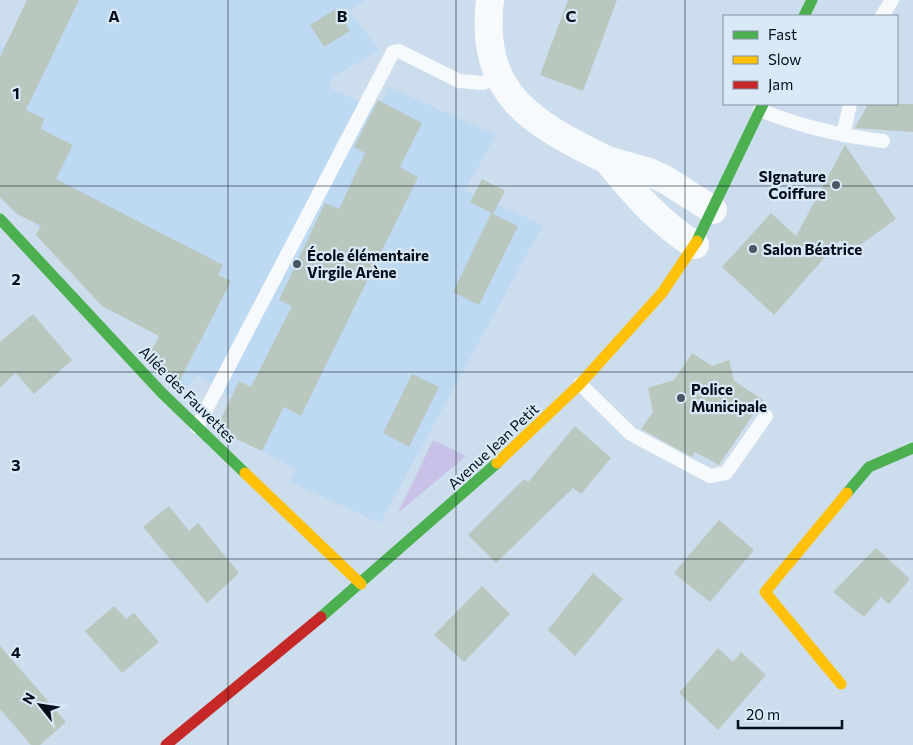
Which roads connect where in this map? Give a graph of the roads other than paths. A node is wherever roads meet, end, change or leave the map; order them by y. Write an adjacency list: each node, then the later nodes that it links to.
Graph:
1 (490, 0): 6 (street)
2 (812, 0): 4 (street)
3 (892, 0): 5 (lane)
4 (804, 15)
5 (883, 15)
6 (500, 77): 11 (street); 17 (lane)
7 (850, 105): 9 (lane)
8 (762, 107): 9 (lane); 12 (street, Avenue Jean Petit)
9 (843, 135): 10 (lane)
10 (883, 141)
11 (607, 160): 12 (street); 14 (street)
12 (713, 210): 14 (street, Avenue Jean Petit)
13 (0, 219): 17 (street, Allée des Fauvettes)
14 (695, 245): 15 (street, Avenue Jean Petit)
15 (580, 384): 16 (lane); 19 (street, Avenue Jean Petit)
16 (766, 416)
17 (197, 427): 19 (street, Allée des Fauvettes)
18 (913, 448): 20 (street)
19 (360, 584): 21 (street, Avenue Jean Petit)
20 (841, 684)
21 (166, 745)

